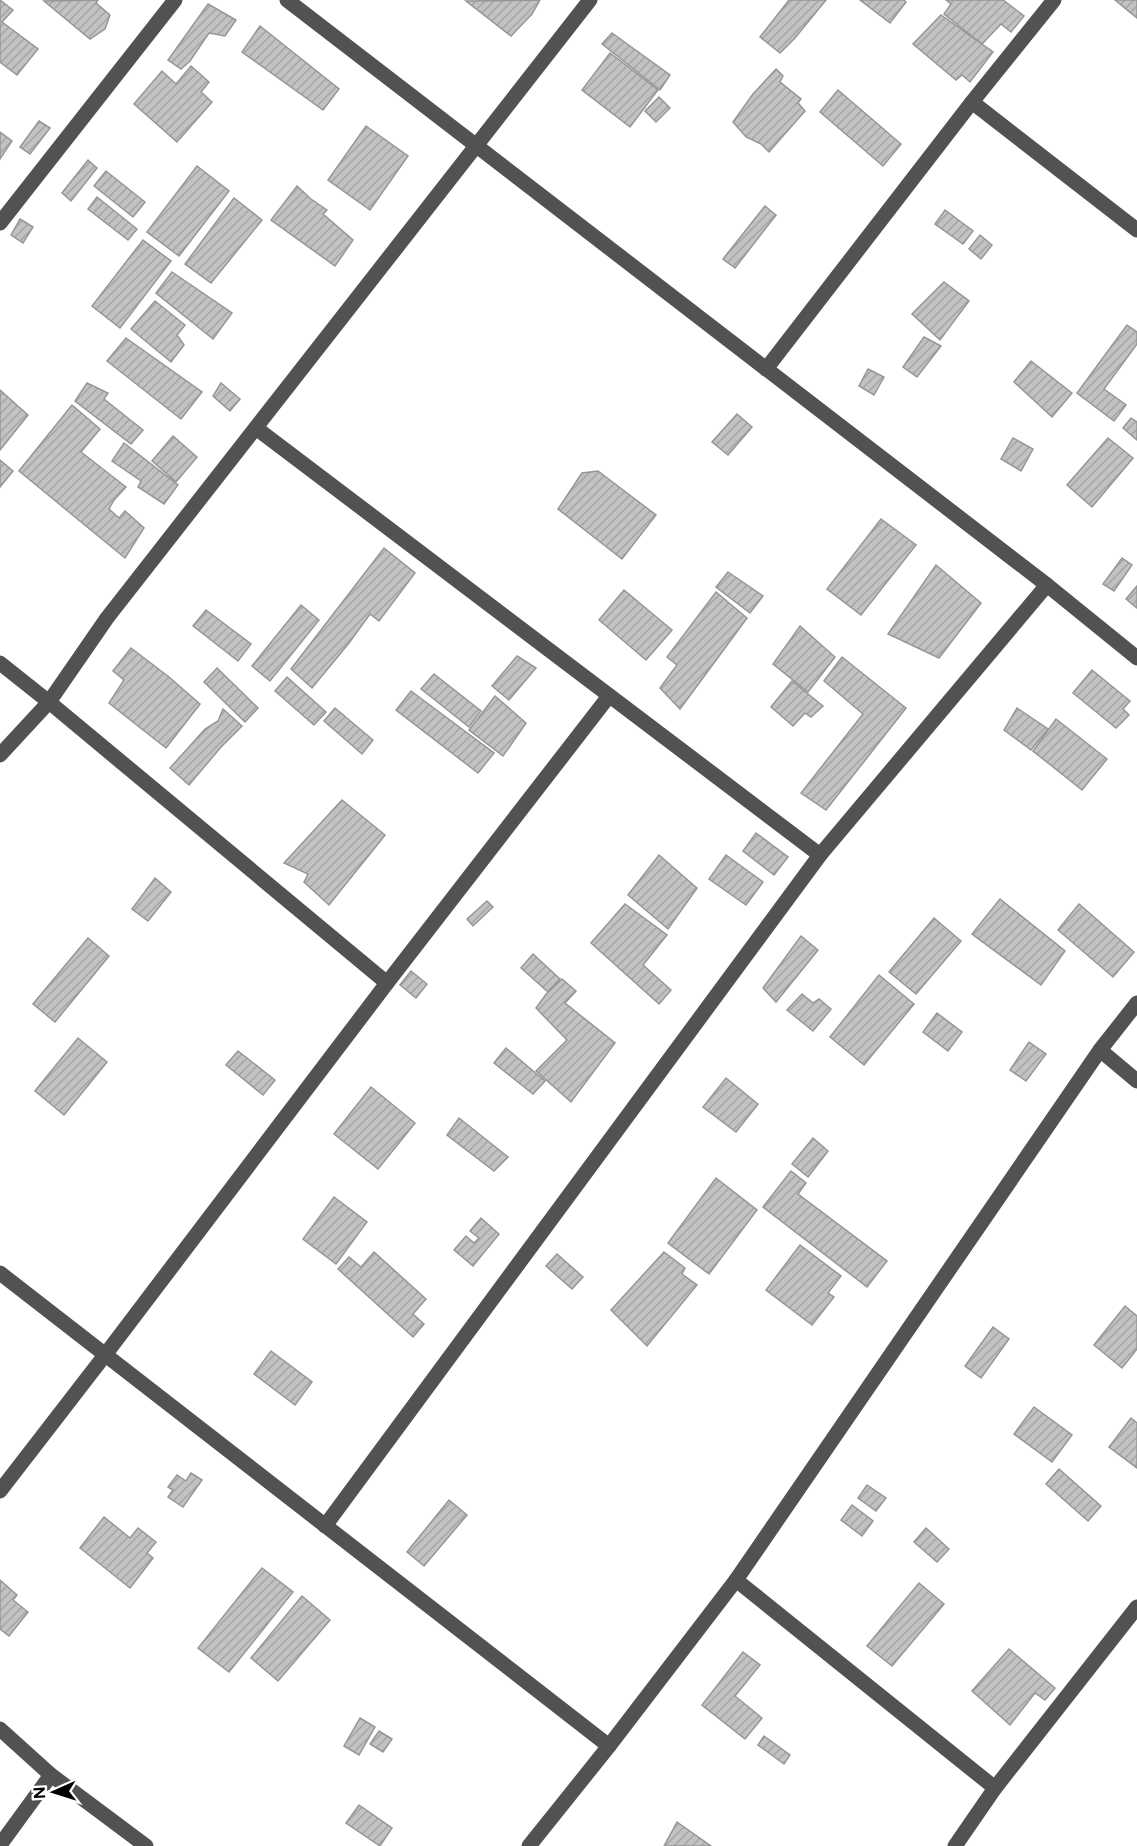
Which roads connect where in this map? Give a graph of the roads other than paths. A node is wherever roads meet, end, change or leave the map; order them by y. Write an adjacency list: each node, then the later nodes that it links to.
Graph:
1 (175, 0): 7 (street)
2 (287, 0): 6 (street)
3 (590, 0): 6 (street)
4 (1054, 0): 5 (street)
5 (972, 102): 8 (street); 9 (street)
6 (477, 146): 9 (street); 10 (street)
7 (0, 223)
8 (1137, 230)
9 (766, 369): 11 (street)
10 (256, 428): 14 (street); 15 (street)
11 (1047, 585): 12 (street); 17 (street)
12 (1137, 658)
13 (0, 663): 15 (street)
14 (609, 696): 17 (street); 18 (street)
15 (49, 702): 16 (street); 18 (street)
16 (0, 755)
17 (820, 855): 25 (street)
18 (387, 983): 23 (street)
19 (1137, 1003): 20 (street)
20 (1100, 1050): 21 (street); 26 (street)
21 (1137, 1082)
22 (0, 1273): 23 (street)
23 (105, 1355): 24 (street); 25 (street)
24 (0, 1491)
25 (325, 1526): 29 (street)
26 (736, 1580): 29 (street); 31 (street)
27 (1137, 1607): 31 (street)
28 (0, 1730): 30 (street)
29 (609, 1746): 34 (street)
30 (51, 1775): 32 (street); 33 (street)
31 (995, 1788): 35 (street)
32 (0, 1845)
33 (146, 1846)
34 (529, 1846)
35 (955, 1846)

